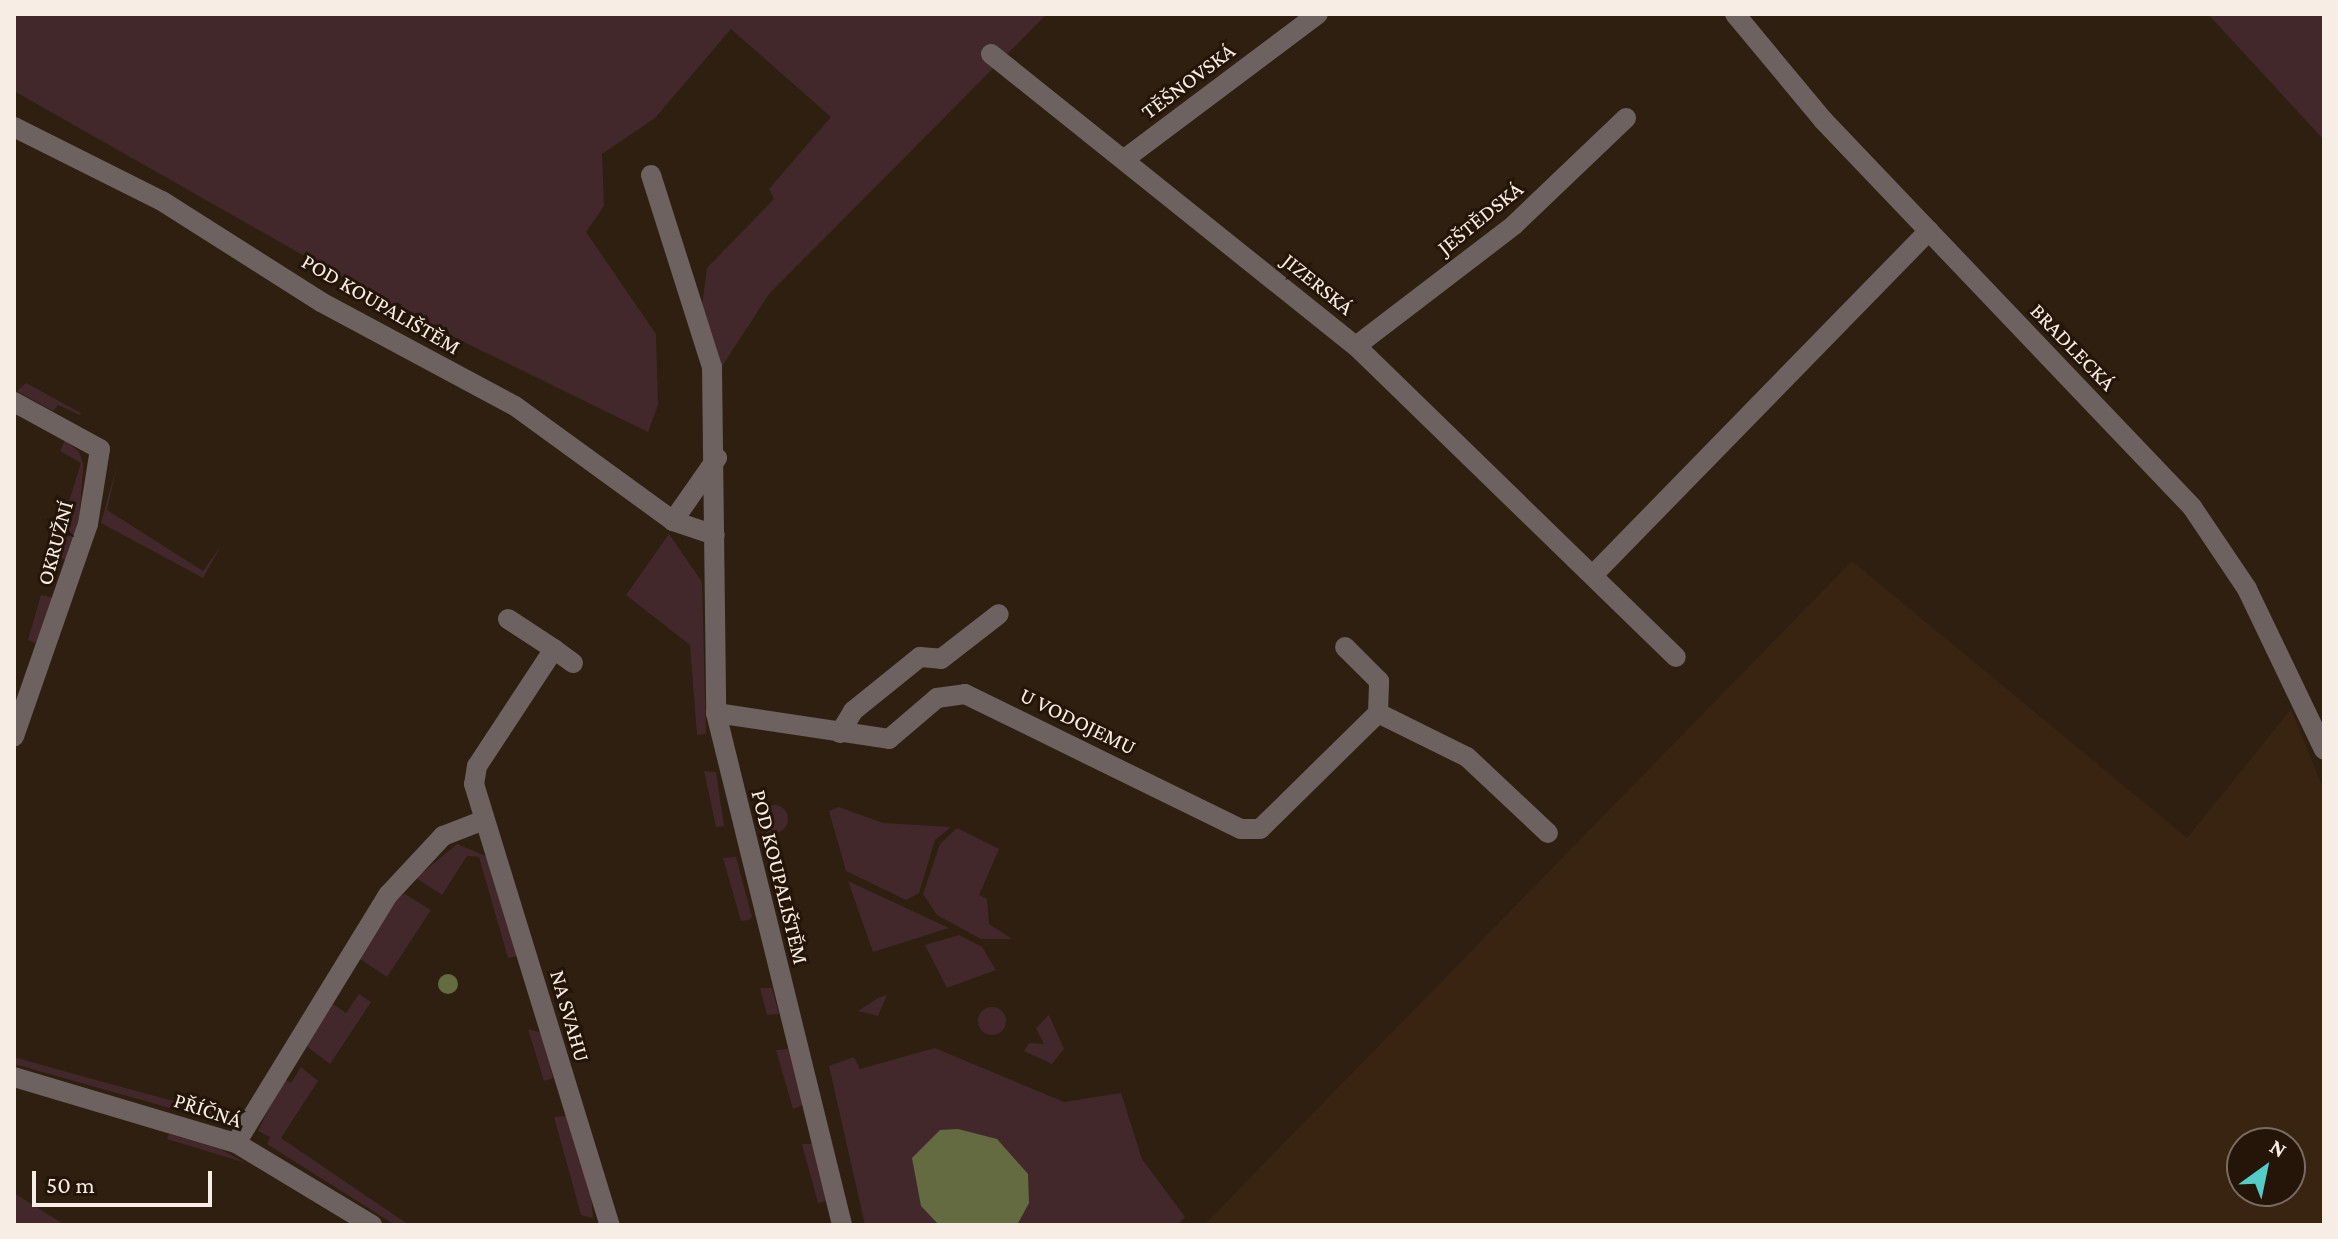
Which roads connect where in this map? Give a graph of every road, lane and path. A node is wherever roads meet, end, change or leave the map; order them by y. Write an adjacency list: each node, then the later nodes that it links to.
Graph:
1 (1318, 14): 6 (street, TĚŠNOVSKÁ)
2 (1735, 14): 8 (street, BRADLECKÁ)
3 (991, 54): 6 (street, JIZERSKÁ)
4 (1626, 118): 9 (street, JEŠTĚDSKÁ)
5 (14, 127): 12 (street, POD KOUPALIŠTĚM)
6 (1126, 158): 9 (street, JIZERSKÁ)
7 (651, 175): 11 (street, POD KOUPALIŠTĚM)
8 (1929, 231): 14 (street); 25 (street, BRADLECKÁ)
9 (1356, 346): 14 (street, JIZERSKÁ)
10 (14, 402): 24 (street, OKRUŽNÍ)
11 (717, 458): 12 (street); 13 (street, POD KOUPALIŠTĚM)
12 (673, 521): 13 (street, POD KOUPALIŠTĚM)
13 (715, 535): 21 (street, POD KOUPALIŠTĚM)
14 (1593, 575): 19 (street, JIZERSKÁ)
15 (999, 614): 23 (street)
16 (508, 619): 18 (street)
17 (1345, 647): 22 (street)
18 (554, 649): 20 (street); 26 (street, NA SVAHU)
19 (1676, 657)
20 (573, 663)
21 (716, 713): 23 (street, U VODOJEMU); 32 (street, POD KOUPALIŠTĚM)
22 (1378, 713): 23 (street, U VODOJEMU); 27 (street)
23 (840, 733)
24 (14, 737)
25 (2324, 750)
26 (484, 820): 29 (street); 31 (street, NA SVAHU)
27 (1548, 833)
28 (14, 1077): 29 (street, PŘÍČNÁ)
29 (236, 1143): 30 (street, PŘÍČNÁ)
30 (372, 1225)
31 (610, 1225)
32 (842, 1225)

